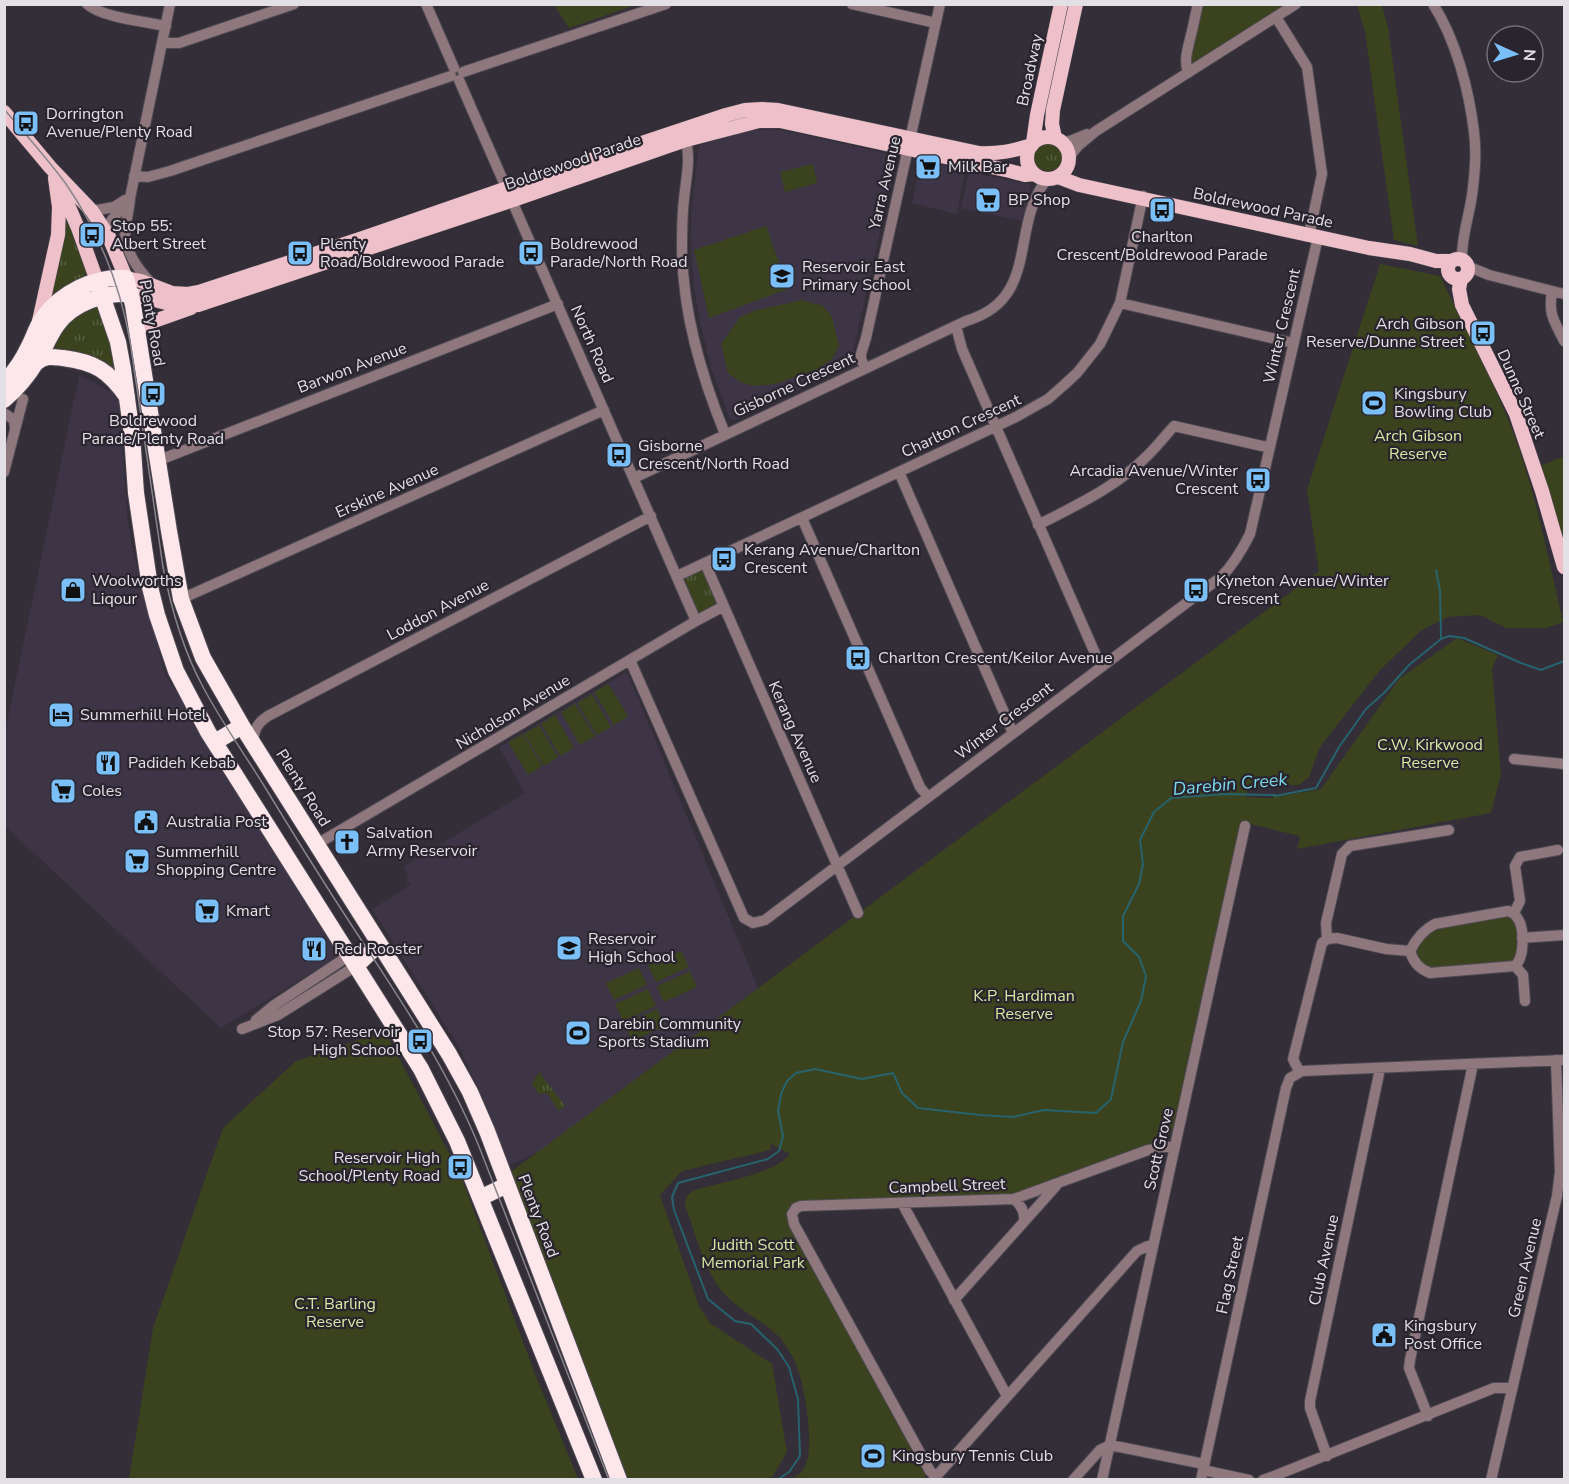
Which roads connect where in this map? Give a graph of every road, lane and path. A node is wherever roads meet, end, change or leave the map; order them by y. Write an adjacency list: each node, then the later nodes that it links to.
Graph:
1 (87, 4): 15 (street)
2 (170, 4): 15 (street)
3 (294, 4): 17 (street)
4 (426, 4): 20 (street, North Road)
5 (852, 4): 14 (street)
6 (940, 4): 14 (street, Yarra Avenue)
7 (1198, 4): 16 (street)
8 (1296, 4): 13 (street)
9 (1433, 4): 39 (street)
10 (664, 5): 20 (street)
11 (1076, 7): 12 (main road); 24 (main road, Broadway)
12 (1060, 10): 26 (main road, Broadway)
13 (1276, 17): 18 (street); 37 (street, Winter Crescent)
14 (936, 23): 25 (street, Yarra Avenue)
15 (166, 26): 17 (street)
16 (1190, 40): 18 (street); 19 (street)
17 (162, 43): 30 (street)
18 (1202, 65): 19 (street)
19 (1188, 73): 22 (street)
20 (457, 74): 30 (street); 33 (street, North Road)
21 (4, 112): 29 (main road, Plenty Road)
22 (1096, 131): 24 (street); 28 (street)
23 (684, 135): 25 (main road, Boldrewood Parade); 33 (main road, Boldrewood Parade); 63 (street)
24 (1059, 140): 26 (main road); 28 (main road)
25 (909, 144): 27 (main road, Boldrewood Parade); 54 (street, Yarra Avenue)
26 (1032, 144): 27 (main road, Boldrewood Parade); 31 (main road)
27 (975, 158): 31 (main road, Boldrewood Parade)
28 (1069, 160): 31 (main road); 34 (main road, Boldrewood Parade)
29 (53, 172): 35 (main road, Plenty Road); 42 (main road, Plenty Road); 49 (main road)
30 (134, 176): 32 (street)
31 (1043, 176): 34 (main road, Boldrewood Parade); 48 (street, Gisborne Crescent)
32 (131, 193): 35 (street); 36 (street); 41 (street)
33 (510, 194): 38 (main road, Boldrewood Parade); 46 (street, North Road)
34 (1146, 198): 37 (main road, Boldrewood Parade); 45 (street, Charlton Crescent)
35 (92, 211): 36 (main road, Plenty Road)
36 (107, 234): 40 (main road, Plenty Road)
37 (1313, 236): 39 (main road, Boldrewood Parade); 52 (street, Winter Crescent)
38 (365, 243): 41 (main road, Boldrewood Parade); 47 (main road, Boldrewood Parade)
39 (1457, 268): 43 (street, Boldrewood Parade); 75 (main road, Dunne Street)
40 (128, 286): 41 (main road, Boldrewood Parade); 42 (highway); 47 (main road, Boldrewood Parade); 50 (highway, Plenty Road)
41 (154, 286)
42 (100, 289): 49 (highway); 53 (highway); 56 (highway, Plenty Road)
43 (1552, 291): 44 (street, Boldrewood Parade); 51 (street)
44 (1564, 294)
45 (1120, 303): 52 (street); 61 (street, Charlton Crescent)
46 (558, 304): 59 (street, North Road); 65 (street, Barwon Avenue)
47 (198, 305): 50 (main road)
48 (952, 327): 54 (street, Gisborne Crescent); 61 (street)
49 (37, 328): 55 (highway)
50 (137, 332): 65 (highway, Plenty Road)
51 (1564, 341)
52 (1293, 343): 64 (street, Winter Crescent)
53 (36, 363): 56 (highway); 58 (highway)
54 (868, 366): 63 (street, Gisborne Crescent)
55 (4, 383)
56 (128, 398): 73 (highway, Plenty Road)
57 (23, 399): 62 (street)
58 (4, 400)
59 (604, 410): 68 (street, North Road); 77 (street, Erskine Avenue)
60 (4, 412): 62 (street)
61 (996, 426): 67 (street, Charlton Crescent); 71 (street)
62 (15, 429): 66 (street)
63 (725, 434): 68 (street, Gisborne Crescent)
64 (1270, 447): 71 (street); 81 (street, Winter Crescent)
65 (157, 461): 72 (highway, Plenty Road)
66 (4, 472)
67 (899, 472): 70 (street, Charlton Crescent); 83 (street)
68 (634, 478): 69 (street, North Road)
69 (651, 516): 76 (street, North Road); 85 (street, Loddon Avenue)
70 (802, 518): 74 (street, Charlton Crescent); 88 (street)
71 (1038, 525): 81 (street)
72 (172, 550): 73 (highway); 77 (highway, Plenty Road)
73 (144, 551): 84 (highway, Plenty Road)
74 (705, 563): 76 (street, Charlton Crescent); 78 (street, Kerang Avenue)
75 (1564, 567)
76 (677, 576): 79 (street, North Road)
77 (181, 599): 82 (highway, Plenty Road)
78 (724, 606): 79 (street, Nicholson Avenue); 93 (street, Kerang Avenue)
79 (696, 621): 80 (street, Nicholson Avenue)
80 (630, 660): 91 (street, Nicholson Avenue); 93 (street, Winter Crescent)
81 (1101, 667): 83 (street, Winter Crescent)
82 (242, 726): 84 (highway); 85 (highway, Plenty Road)
83 (1013, 733): 88 (street, Winter Crescent)
84 (215, 742): 101 (highway, Plenty Road)
85 (254, 743): 91 (highway, Plenty Road)
86 (1514, 759): 87 (street)
87 (1564, 764)
88 (928, 797): 93 (street, Winter Crescent)
89 (1245, 826): 109 (street, Scott Grove)
90 (1449, 830): 98 (street)
91 (317, 844): 99 (highway, Plenty Road)
92 (1558, 850): 95 (street)
93 (837, 866): 94 (street, Kerang Avenue)
94 (858, 913)
95 (1514, 913): 97 (street); 100 (street)
96 (1564, 935): 97 (street)
97 (1522, 938): 102 (street)
98 (1327, 939): 100 (street); 108 (street)
99 (379, 944): 101 (highway); 111 (highway, Plenty Road)
100 (1410, 951): 102 (street)
101 (353, 961): 104 (street); 112 (highway, Plenty Road)
102 (1515, 966): 103 (street)
103 (1525, 1000)
104 (245, 1028)
105 (1560, 1060): 106 (street); 118 (street, Green Avenue)
106 (1473, 1064): 107 (street); 120 (street)
107 (1380, 1069): 108 (street); 122 (street, Club Avenue)
108 (1302, 1071): 123 (street, Flag Street)
109 (1175, 1148): 110 (street, Campbell Street); 116 (street, Scott Grove)
110 (1059, 1183): 113 (street, Campbell Street); 115 (street)
111 (507, 1185): 112 (highway); 126 (highway, Plenty Road)
112 (480, 1198): 125 (highway, Plenty Road)
113 (1014, 1199): 114 (street, Campbell Street); 115 (street)
114 (902, 1203): 117 (street); 124 (street, Campbell Street)
115 (1024, 1220): 117 (street)
116 (1152, 1246): 119 (street); 121 (street, Scott Grove)
117 (954, 1300): 119 (street)
118 (1512, 1388): 120 (street); 131 (street, Green Avenue)
119 (1006, 1396): 124 (street)
120 (1428, 1416): 122 (street)
121 (1110, 1444): 123 (street); 127 (street); 128 (street, Scott Grove)
122 (1327, 1456): 130 (street)
123 (1203, 1471): 129 (street)
124 (935, 1478)
125 (594, 1479)
126 (619, 1479)
127 (1073, 1479)
128 (1102, 1479)
129 (1249, 1479)
130 (1263, 1479)
131 (1491, 1479)

